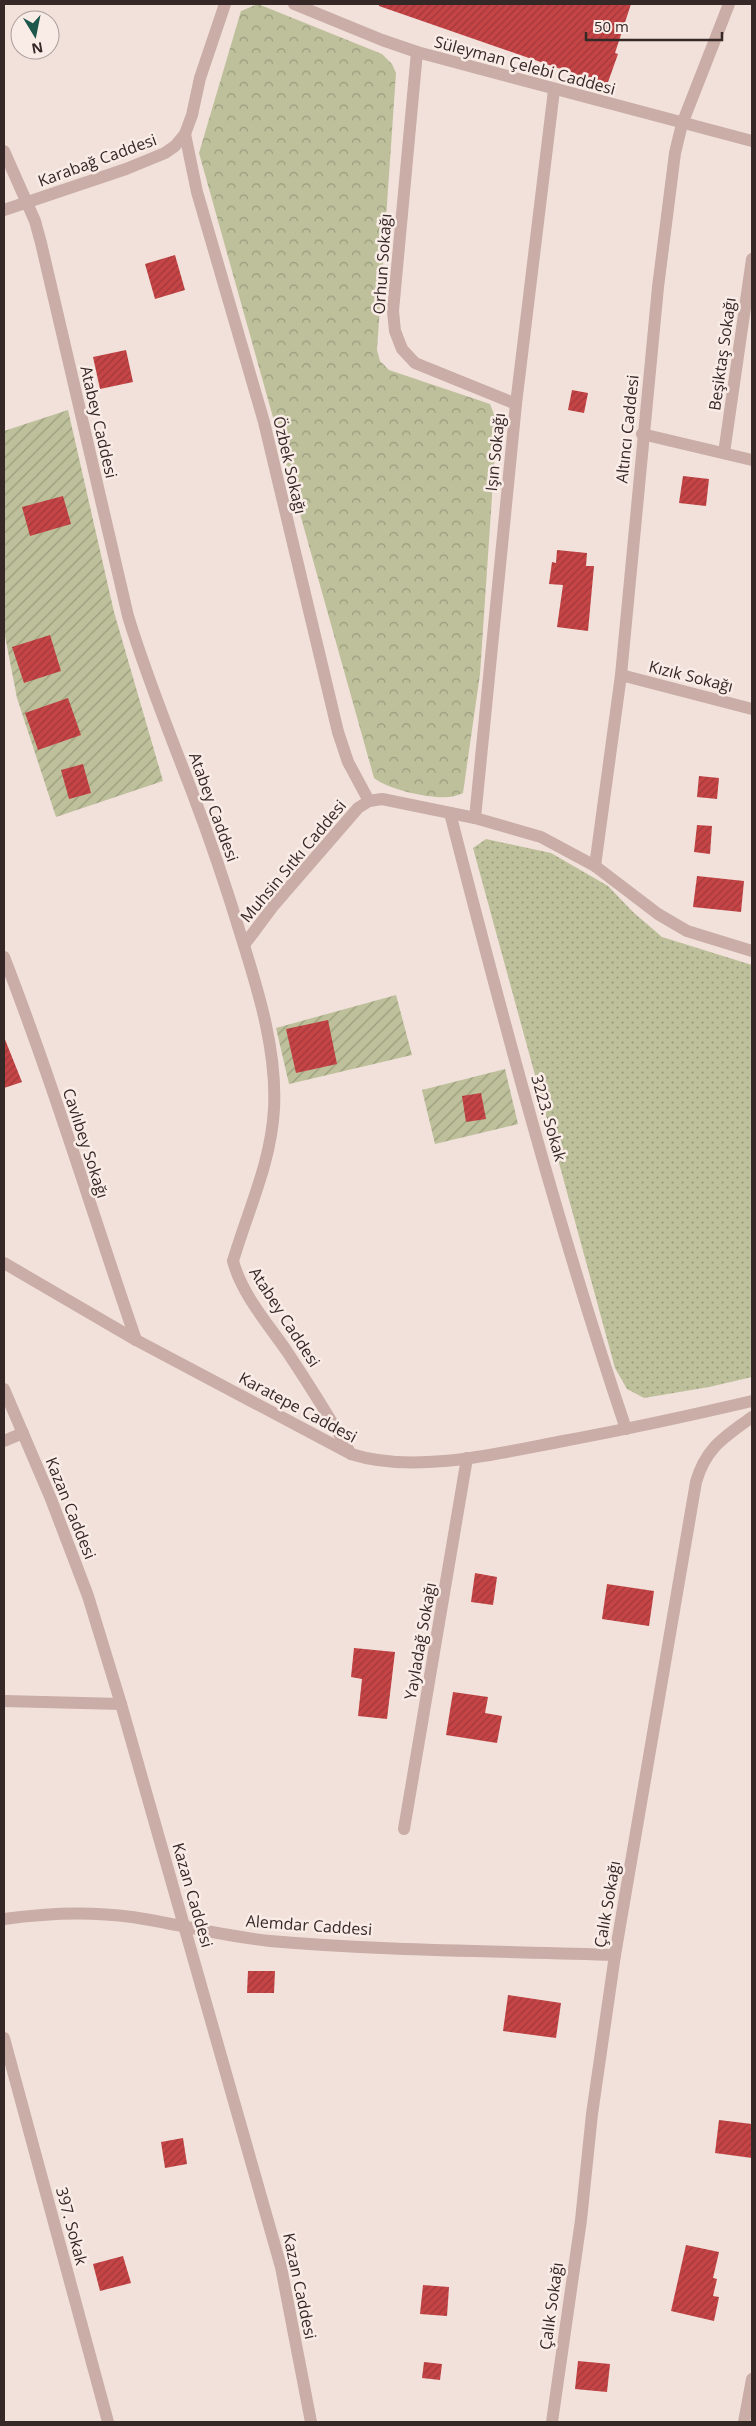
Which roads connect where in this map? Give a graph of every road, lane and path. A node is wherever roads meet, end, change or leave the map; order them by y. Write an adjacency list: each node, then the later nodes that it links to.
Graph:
1 (225, 4): 7 (street, Karabağ Caddesi)
2 (294, 4): 4 (street, Süleyman Çelebi Caddesi)
3 (729, 4): 6 (street, Altıncı Caddesi)
4 (417, 52): 5 (street, Süleyman Çelebi Caddesi); 13 (street, Orhun Sokağı)
5 (554, 90): 6 (street, Süleyman Çelebi Caddesi); 13 (street, Işın Sokağı)
6 (682, 124): 8 (street, Süleyman Çelebi Caddesi); 14 (street, Altıncı Caddesi)
7 (185, 134): 10 (street, Karabağ Caddesi); 19 (street, Özbek Sokağı)
8 (752, 141)
9 (4, 151): 10 (street, Atabey Caddesi)
10 (27, 203): 11 (street, Karabağ Caddesi); 23 (street, Atabey Caddesi)
11 (4, 210)
12 (752, 259): 15 (street, Beşiktaş Sokağı)
13 (516, 404): 21 (street, Işın Sokağı)
14 (642, 434): 15 (street); 17 (street, Altıncı Caddesi)
15 (724, 453): 16 (street)
16 (752, 460)
17 (621, 675): 18 (street, Kızık Sokağı); 22 (street, Altıncı Caddesi)
18 (752, 709)
19 (369, 801): 20 (street, Muhsin Sıtkı Caddesi); 23 (street, Muhsin Sıtkı Caddesi)
20 (450, 813): 21 (street, Muhsin Sıtkı Caddesi); 31 (street, 3223. Sokak)
21 (475, 818): 22 (street, Muhsin Sıtkı Caddesi)
22 (595, 866): 24 (street, Muhsin Sıtkı Caddesi)
23 (244, 945): 34 (street, Atabey Caddesi)
24 (752, 951)
25 (4, 957): 27 (street, Cavlıbey Sokağı)
26 (4, 1263): 27 (street, Karatepe Caddesi)
27 (136, 1340): 34 (street, Karatepe Caddesi)
28 (4, 1389): 32 (street, Kazan Caddesi)
29 (752, 1402): 31 (street, Karatepe Caddesi)
30 (752, 1417): 41 (street, Çalık Sokağı)
31 (626, 1429): 35 (street, Karatepe Caddesi)
32 (23, 1433): 33 (street); 37 (street, Kazan Caddesi)
33 (4, 1441)
34 (351, 1454): 35 (street, Karatepe Caddesi)
35 (467, 1458): 38 (street, Yayladağ Sokağı)
36 (4, 1701): 37 (street)
37 (121, 1704): 40 (street, Kazan Caddesi)
38 (404, 1829)
39 (4, 1919): 40 (street, Alemdar Caddesi)
40 (186, 1929): 41 (street, Alemdar Caddesi); 45 (street, Kazan Caddesi)
41 (615, 1954): 46 (street, Çalık Sokağı)
42 (4, 2038): 44 (street, 397. Sokak)
43 (752, 2379): 47 (street)
44 (108, 2422)
45 (312, 2422)
46 (552, 2422)
47 (744, 2422)

